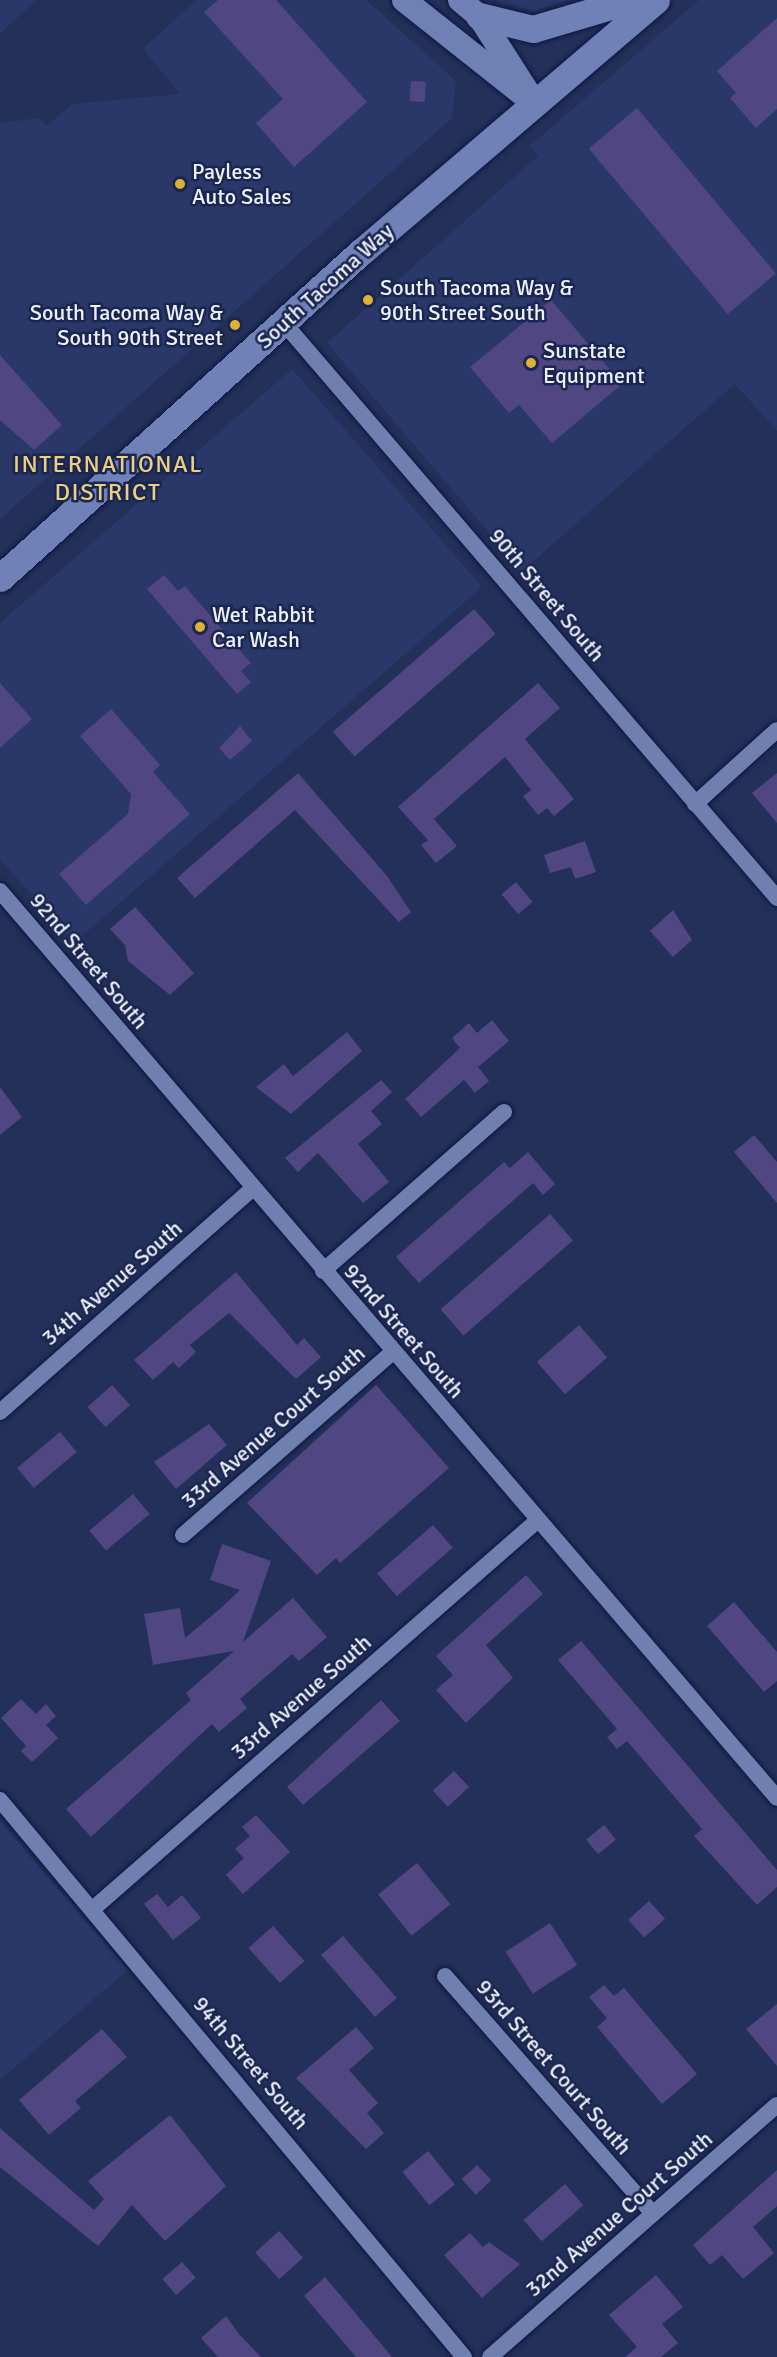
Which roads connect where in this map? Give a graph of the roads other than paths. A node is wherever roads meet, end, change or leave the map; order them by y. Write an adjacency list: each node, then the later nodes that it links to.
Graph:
1 (404, 0): 5 (main road)
2 (631, 0): 4 (main road)
3 (656, 0): 5 (main road, South Tacoma Way)
4 (470, 8): 5 (main road)
5 (535, 104): 6 (main road, South Tacoma Way)
6 (284, 322): 7 (main road, South Tacoma Way); 9 (street, 90th Street South)
7 (0, 578)
8 (777, 730): 9 (street)
9 (695, 804): 11 (street, 90th Street South)
10 (0, 891): 13 (street, 92nd Street South)
11 (777, 898)
12 (504, 1112): 14 (street)
13 (253, 1188): 14 (street, 92nd Street South); 16 (street, 34th Avenue South)
14 (323, 1271): 15 (street, 92nd Street South)
15 (393, 1352): 17 (street, 92nd Street South); 18 (street, 33rd Avenue Court South)
16 (0, 1412)
17 (538, 1520): 19 (street, 92nd Street South); 21 (street, 33rd Avenue South)
18 (183, 1535)
19 (777, 1798)
20 (0, 1800): 21 (street, 94th Street South)
21 (94, 1908): 25 (street, 94th Street South)
22 (445, 1976): 24 (street, 93rd Street Court South)
23 (777, 2105): 24 (street, 32nd Avenue Court South)
24 (653, 2214): 26 (street, 32nd Avenue Court South)
25 (464, 2357)
26 (490, 2357)

